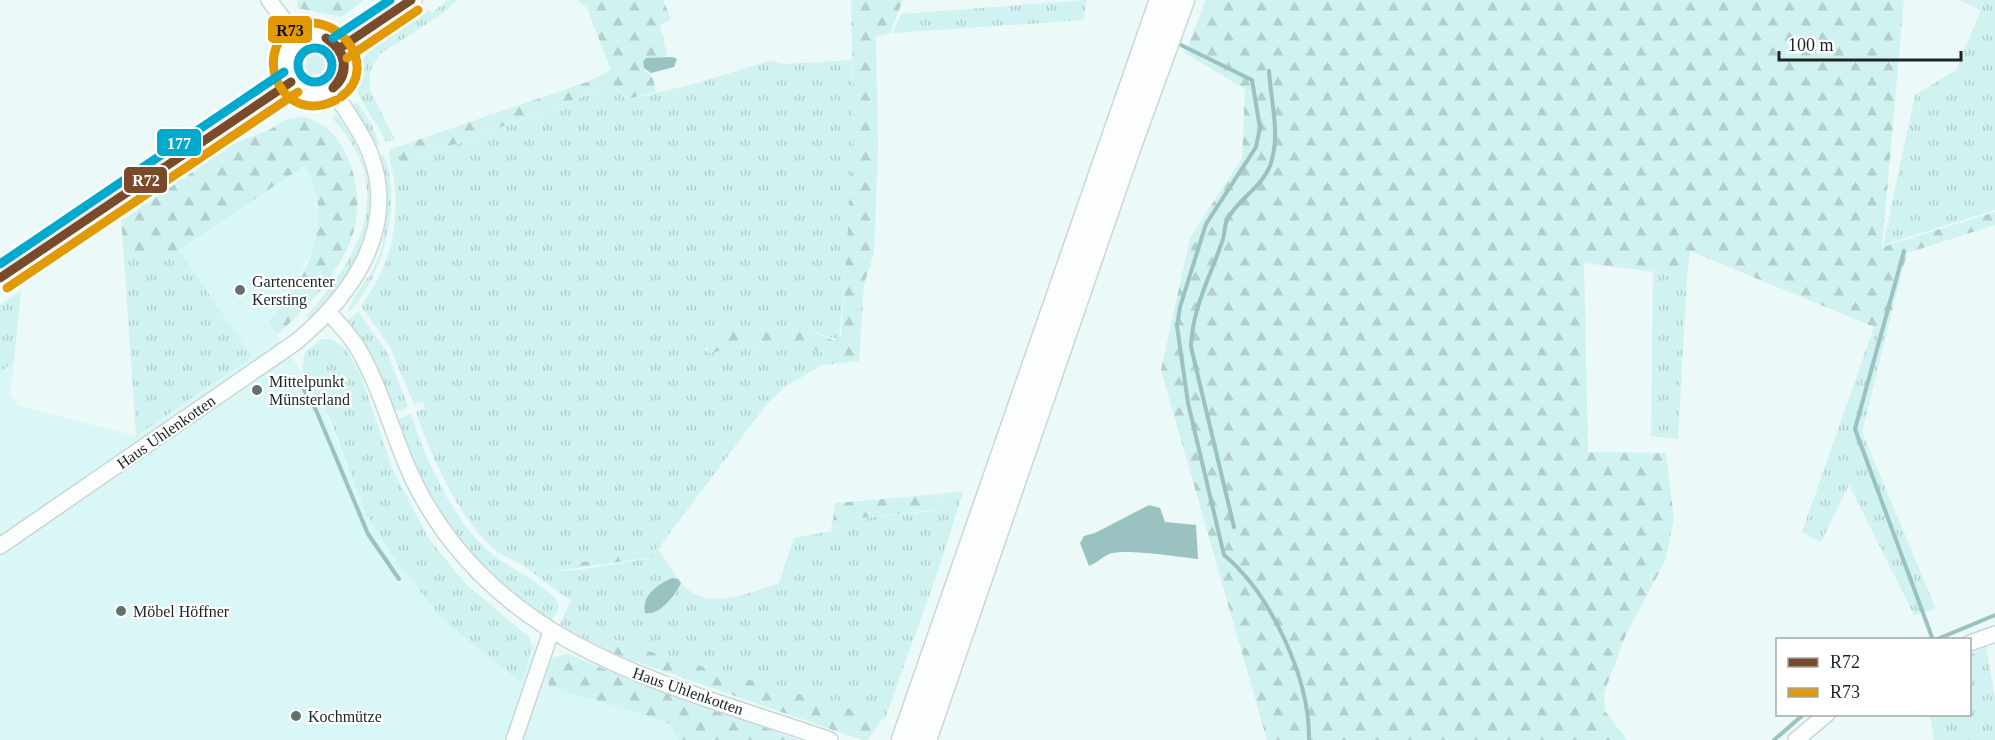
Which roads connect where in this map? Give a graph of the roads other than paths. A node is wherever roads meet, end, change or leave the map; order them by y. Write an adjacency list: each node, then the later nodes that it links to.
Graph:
1 (269, 0): 5 (street)
2 (411, 0): 6 (main road)
3 (1162, 0): 18 (highway)
4 (1182, 0): 19 (highway)
5 (299, 40): 6 (main road); 7 (main road)
6 (340, 48): 8 (main road)
7 (291, 82): 8 (main road); 9 (main road)
8 (332, 89): 10 (street, Haus Uhlenkotten)
9 (0, 278)
10 (329, 313): 11 (street, Haus Uhlenkotten); 12 (street, Haus Uhlenkotten)
11 (0, 546)
12 (551, 632): 16 (street); 17 (street, Haus Uhlenkotten)
13 (1995, 634): 14 (street)
14 (1971, 643)
15 (1825, 716): 20 (street)
16 (514, 740)
17 (830, 740)
18 (904, 740)
19 (924, 740)
20 (1796, 740)

